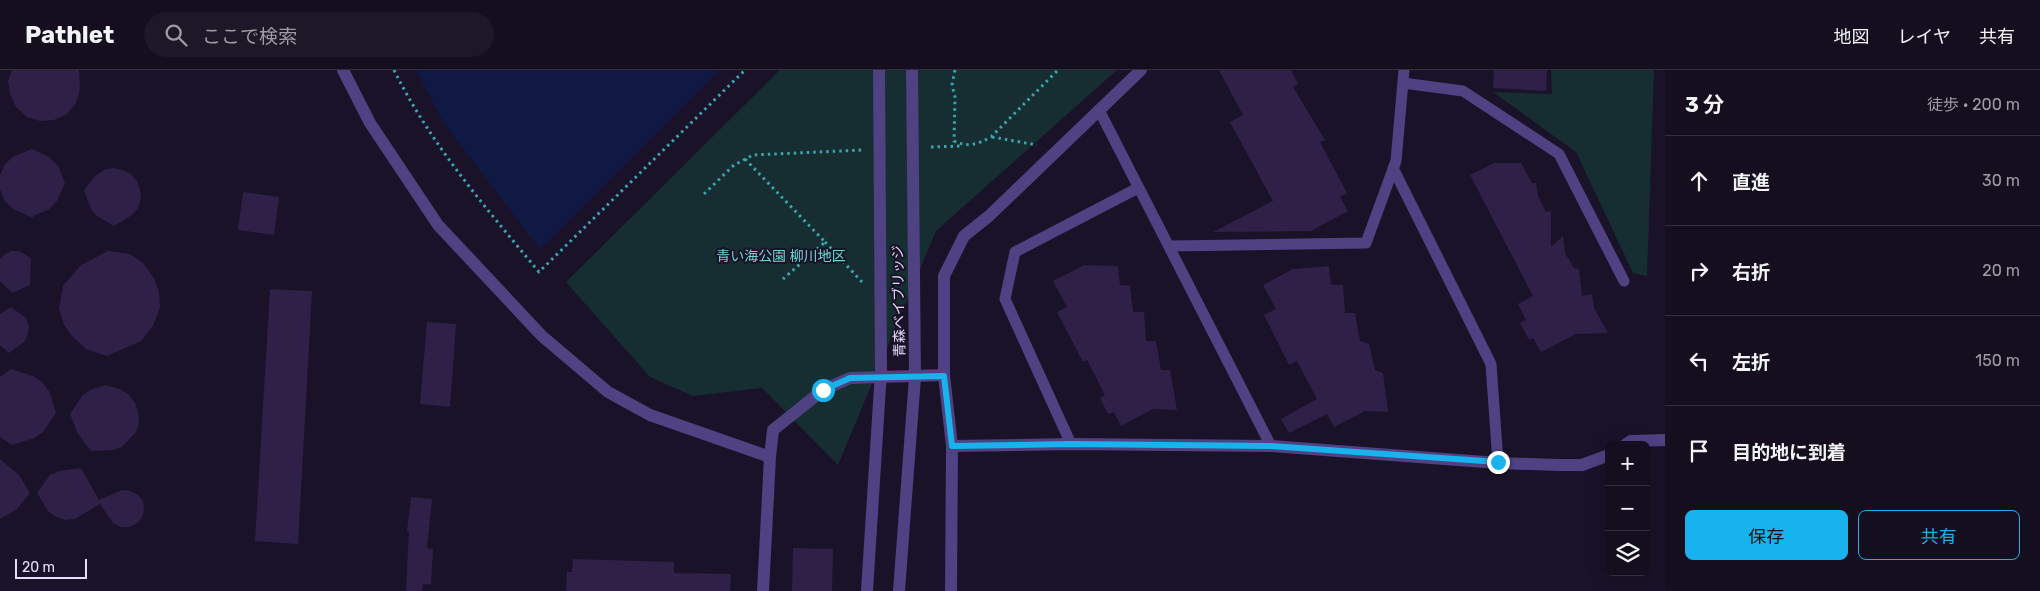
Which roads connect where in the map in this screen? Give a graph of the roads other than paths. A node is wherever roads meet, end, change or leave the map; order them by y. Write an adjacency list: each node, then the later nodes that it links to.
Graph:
1 (343, 70): 18 (street)
2 (879, 70): 22 (street, 青森ベイブリッジ, bridge)
3 (912, 70): 23 (street, 青森ベイブリッジ, bridge)
4 (1141, 70): 7 (street)
5 (1404, 70): 6 (lane)
6 (1403, 83): 8 (lane); 11 (lane)
7 (1099, 110): 9 (lane); 12 (street)
8 (1393, 168): 10 (lane); 20 (lane)
9 (1138, 188): 10 (lane); 15 (lane)
10 (1169, 246): 17 (lane)
11 (1624, 281)
12 (944, 376): 16 (street); 18 (street)
13 (1665, 440): 14 (street)
14 (1630, 441)
15 (1071, 444): 16 (street); 17 (street)
16 (952, 446): 24 (street)
17 (1271, 446): 20 (street)
18 (770, 457): 21 (street)
19 (1605, 457): 20 (street)
20 (1498, 462)
21 (763, 591)
22 (867, 591)
23 (899, 591)
24 (951, 591)

